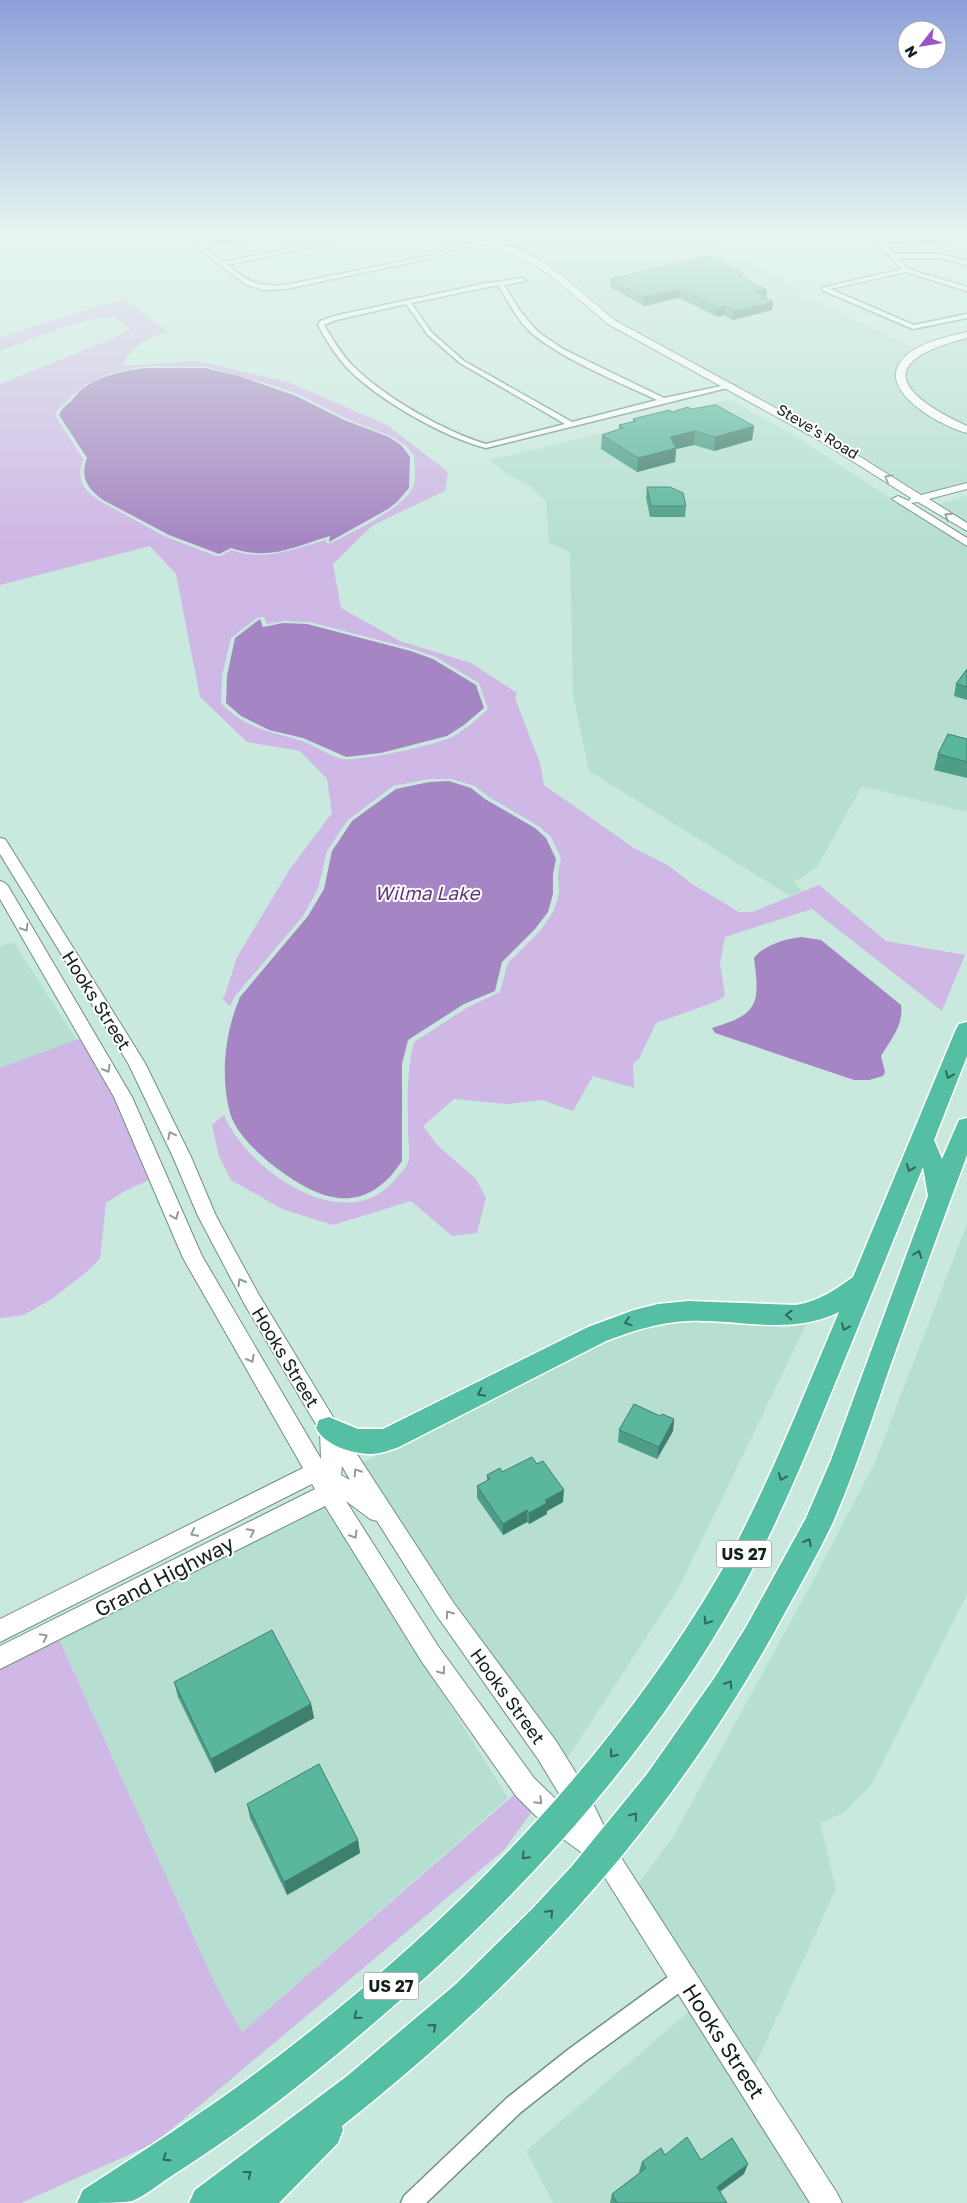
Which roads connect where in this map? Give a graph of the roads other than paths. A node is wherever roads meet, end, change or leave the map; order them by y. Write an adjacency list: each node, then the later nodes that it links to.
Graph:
1 (327, 337): 10 (street)
2 (433, 337): 10 (street)
3 (543, 337): 9 (street)
4 (634, 337): 8 (street, Steve's Road)
5 (636, 337): 7 (street, Steve's Road)
6 (961, 337): 11 (street)
7 (731, 386): 8 (street); 16 (street, Steve's Road, one-way to 7)
8 (719, 390): 9 (street); 12 (street, Steve's Road)
9 (666, 402): 10 (street)
10 (572, 425)
11 (967, 430)
12 (859, 473)
13 (967, 486): 16 (street)
14 (889, 493): 17 (street)
15 (967, 493): 16 (street)
16 (925, 502): 17 (street); 18 (street, Steve's Road, one-way to 16)
17 (909, 506): 19 (street)
18 (967, 528)
19 (967, 543)
20 (0, 842): 27 (street, Hooks Street, one-way to 20)
21 (0, 886): 28 (street, Hooks Street, one-way to 28)
22 (967, 1029): 24 (highway, US 27, one-way to 24)
23 (967, 1126): 25 (highway, US 27)
24 (922, 1140): 25 (highway); 26 (highway, US 27, one-way to 26)
25 (940, 1196): 33 (highway, US 27, one-way to 25)
26 (864, 1282): 27 (highway, one-way to 27); 32 (highway, US 27, one-way to 32)
27 (329, 1428): 28 (street); 29 (street, Hooks Street, one-way to 27)
28 (324, 1482): 29 (street); 30 (street, Grand Highway, one-way to 30); 31 (street, Grand Highway, one-way to 28); 32 (street, Hooks Street, one-way to 32)
29 (394, 1528): 32 (street, Hooks Street, one-way to 29)
30 (0, 1631)
31 (0, 1658)
32 (567, 1809): 33 (street, Hooks Street); 36 (highway, US 27, one-way to 36)
33 (604, 1854): 34 (street, Hooks Street); 35 (highway, US 27, one-way to 33)
34 (683, 1978): 39 (street); 40 (street, Hooks Street)
35 (396, 2058): 37 (highway, US 27, one-way to 35); 38 (highway)
36 (96, 2203)
37 (208, 2203)
38 (254, 2203)
39 (411, 2203)
40 (827, 2203)

